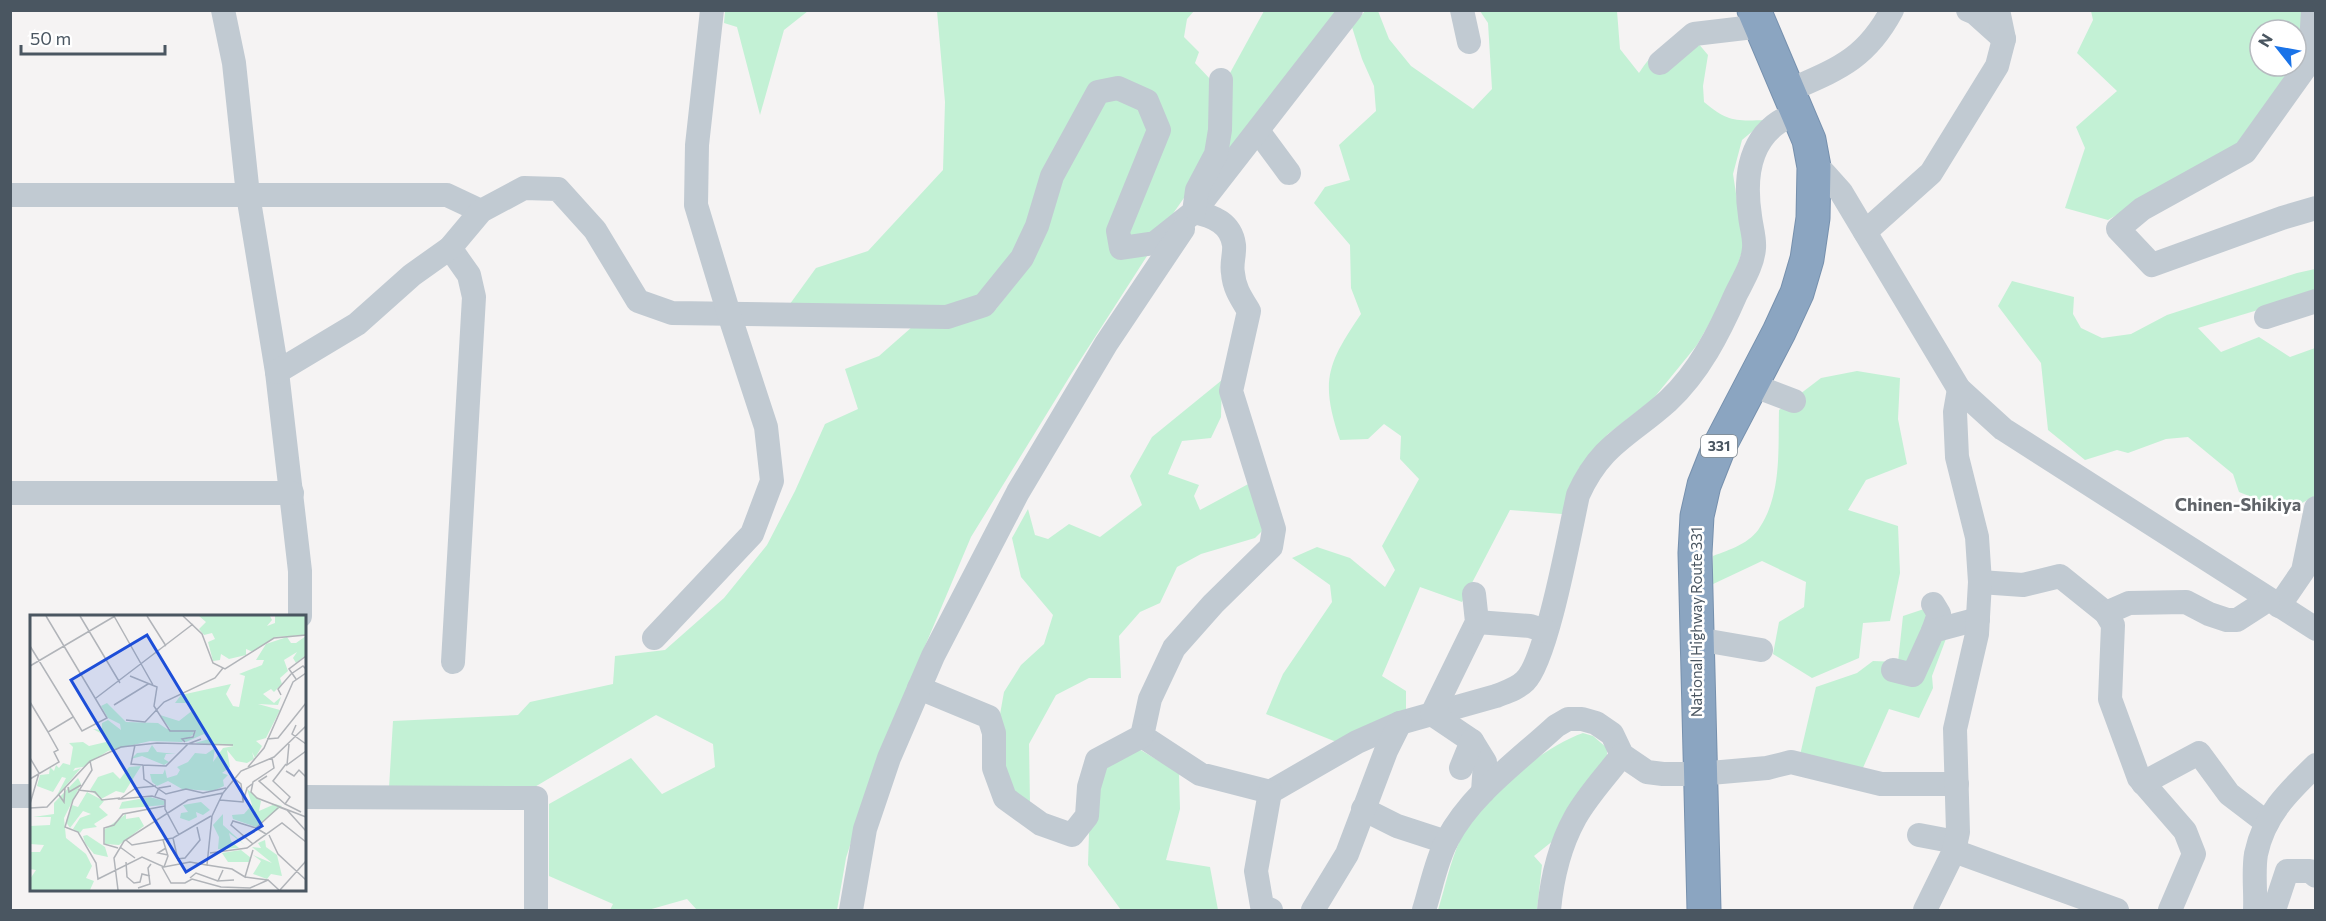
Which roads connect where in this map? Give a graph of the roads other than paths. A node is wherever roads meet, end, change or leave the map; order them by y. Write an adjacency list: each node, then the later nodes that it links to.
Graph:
1 (223, 10): 20 (street)
2 (712, 10): 27 (street)
3 (1350, 10): 16 (street)
4 (1462, 10): 11 (street)
5 (1892, 10): 15 (street)
6 (1968, 10): 10 (street)
7 (1998, 10): 10 (street)
8 (2313, 10): 12 (street)
9 (1758, 18): 13 (street); 15 (highway, National Highway Route 331 / 331)
10 (2004, 39): 24 (street)
11 (1469, 42)
12 (2313, 61): 21 (street)
13 (1660, 63)
14 (1221, 80): 23 (street)
15 (1795, 101): 17 (highway, National Highway Route 331 / 331); 45 (street)
16 (1258, 131): 18 (street); 23 (street)
17 (1814, 167): 24 (street); 30 (highway, National Highway Route 331 / 331)
18 (1289, 173)
19 (10, 195): 20 (street)
20 (248, 195): 22 (street); 29 (street)
21 (2316, 208)
22 (481, 211): 25 (street); 27 (street)
23 (1194, 212): 27 (street); 52 (street); 55 (street)
24 (1865, 232): 31 (street)
25 (450, 248): 29 (street); 50 (street)
26 (2316, 301): 28 (street)
27 (729, 314): 47 (street)
28 (2266, 317)
29 (277, 372): 34 (street)
30 (1752, 385): 32 (street); 48 (highway, National Highway Route 331 / 331)
31 (1959, 389): 36 (street); 38 (street)
32 (1794, 401)
33 (10, 493): 34 (street)
34 (292, 493): 41 (street)
35 (2316, 508): 38 (street)
36 (1980, 582): 40 (street); 42 (street)
37 (1474, 594): 43 (street)
38 (2273, 603): 40 (street); 44 (street)
39 (1933, 604): 46 (street)
40 (2106, 613): 61 (street)
41 (300, 615)
42 (1978, 619): 46 (street); 62 (street)
43 (1477, 622): 45 (street); 53 (street)
44 (2316, 629)
45 (1546, 631): 53 (street)
46 (1933, 631): 51 (street)
47 (654, 638)
48 (1696, 639): 49 (street); 60 (highway, National Highway Route 331 / 331)
49 (1761, 650)
50 (453, 662)
51 (1893, 670)
52 (919, 688): 55 (street); 76 (street)
53 (1432, 714): 54 (street); 56 (street)
54 (1400, 723): 63 (street); 68 (street)
55 (1142, 736): 63 (street)
56 (1472, 741): 59 (street); 64 (street)
57 (1622, 755): 60 (street); 64 (street); 80 (street)
58 (2316, 765): 69 (street)
59 (1461, 768)
60 (1699, 774): 62 (street); 81 (highway, National Highway Route 331 / 331)
61 (2143, 783): 69 (street); 84 (street)
62 (1957, 784): 72 (street)
63 (1270, 792): 77 (street)
64 (1483, 792): 71 (street)
65 (10, 796): 66 (street)
66 (30, 796)
67 (306, 797): 75 (street)
68 (1363, 809): 71 (street); 78 (street)
69 (2267, 823): 74 (street)
70 (1919, 835): 72 (street)
71 (1446, 842): 79 (street)
72 (1955, 846): 82 (street); 83 (street)
73 (2316, 876): 74 (street)
74 (2256, 908)
75 (536, 910)
76 (851, 910)
77 (1271, 910)
78 (1313, 910)
79 (1424, 910)
80 (1549, 910)
81 (1704, 910)
82 (1925, 910)
83 (2117, 910)
84 (2170, 910)

